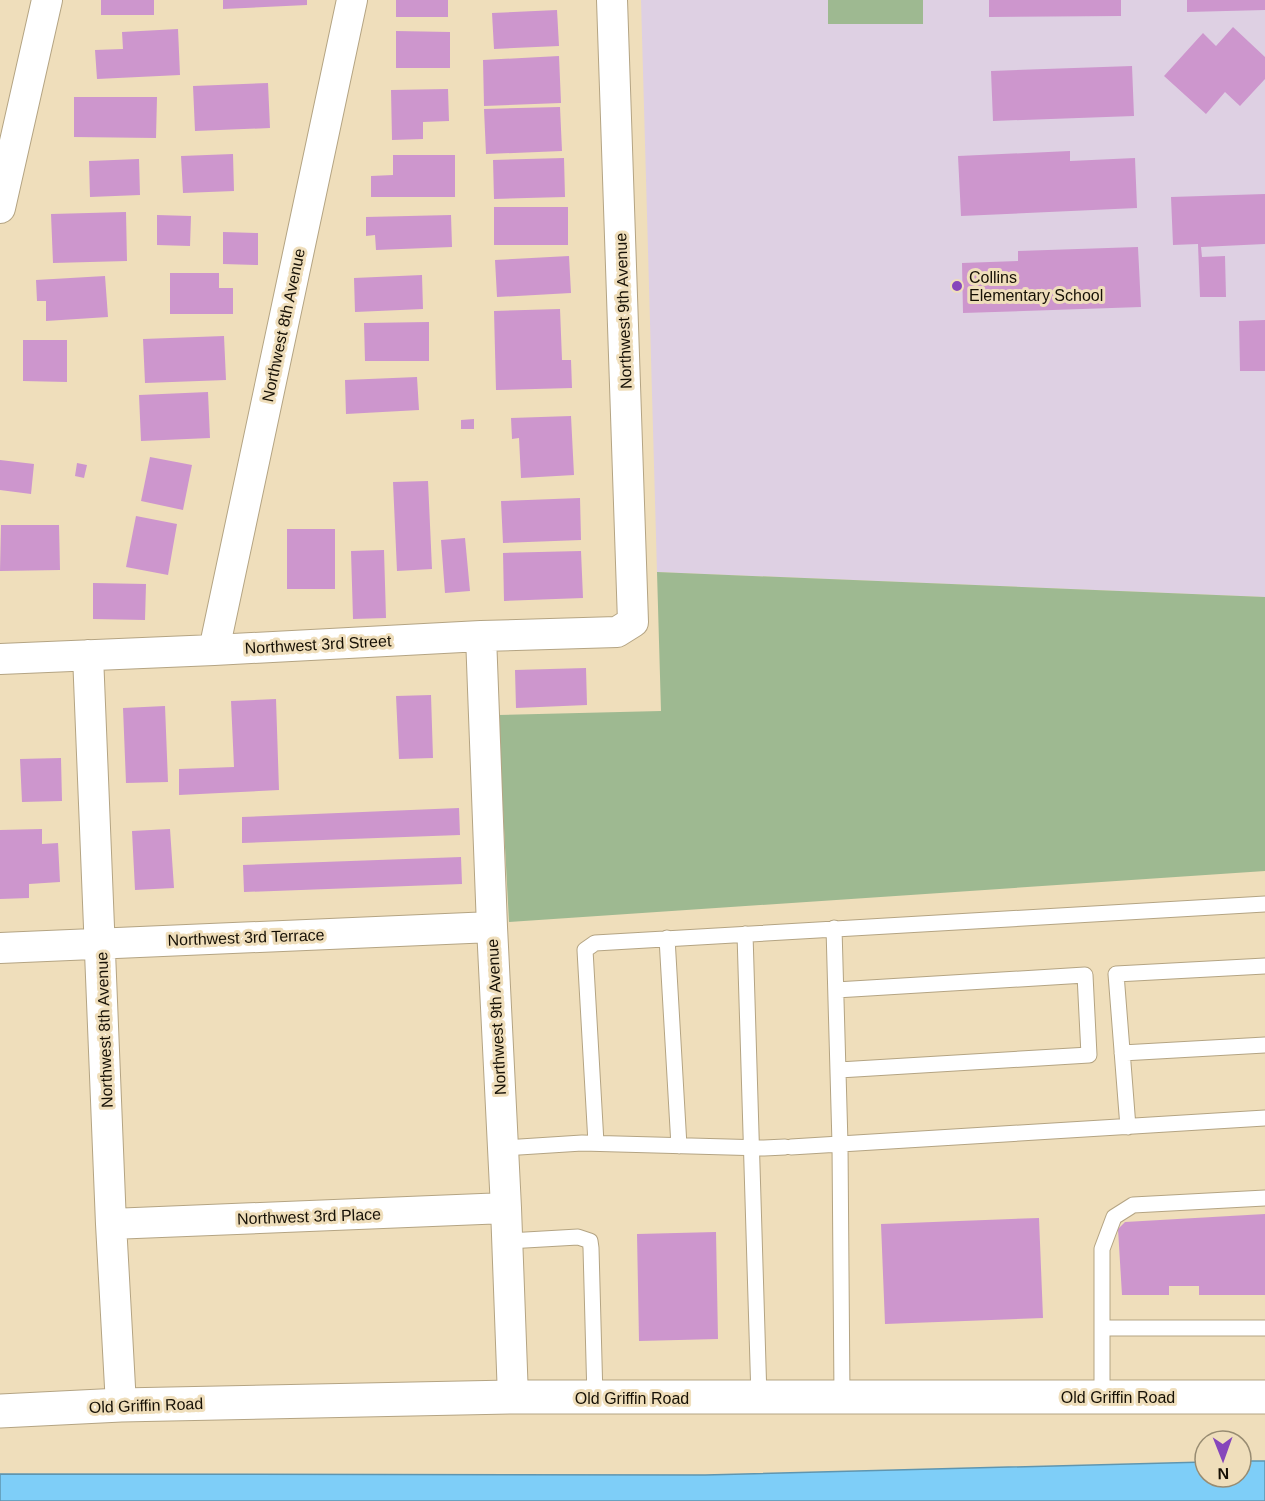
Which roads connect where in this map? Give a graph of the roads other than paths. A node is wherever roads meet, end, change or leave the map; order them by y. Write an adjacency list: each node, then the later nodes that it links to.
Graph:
1 (47, 0): 4 (street)
2 (352, 0): 7 (street, Northwest 8th Avenue)
3 (612, 0): 5 (street, Northwest 9th Avenue)
4 (0, 208)
5 (633, 622): 6 (street, Northwest 3rd Street)
6 (480, 636): 7 (street, Northwest 3rd Street); 11 (street, Northwest 9th Avenue)
7 (214, 650): 8 (street, Northwest 3rd Street)
8 (88, 655): 9 (street, Northwest 3rd Street); 15 (street, Northwest 8th Avenue)
9 (0, 659)
10 (1265, 904): 12 (lane)
11 (492, 927): 15 (street, Northwest 3rd Terrace); 27 (street, Northwest 9th Avenue)
12 (834, 928): 13 (lane); 18 (lane)
13 (745, 934): 14 (lane); 28 (lane)
14 (667, 938): 24 (lane); 26 (lane)
15 (100, 943): 16 (street, Northwest 3rd Terrace); 31 (street, Northwest 8th Avenue)
16 (0, 948)
17 (1265, 966): 20 (lane)
18 (836, 990): 21 (lane); 21 (lane)
19 (1265, 1045): 20 (lane)
20 (1122, 1053): 23 (lane)
21 (838, 1070): 25 (lane)
22 (1265, 1118): 23 (lane)
23 (1128, 1126): 25 (lane)
24 (596, 1143): 26 (lane); 27 (lane)
25 (840, 1144): 28 (lane); 36 (lane)
26 (679, 1146): 28 (lane)
27 (503, 1148): 30 (street, Northwest 9th Avenue)
28 (752, 1148): 40 (lane)
29 (1265, 1198): 34 (lane)
30 (506, 1208): 31 (street, Northwest 3rd Place); 32 (street, Northwest 9th Avenue)
31 (111, 1224): 41 (street, Northwest 8th Avenue)
32 (507, 1241): 35 (street, Northwest 9th Avenue); 39 (lane)
33 (1265, 1328): 34 (lane)
34 (1102, 1330): 37 (lane)
35 (513, 1397): 39 (street, Old Griffin Road); 41 (street, Old Griffin Road)
36 (842, 1397): 37 (street, Old Griffin Road); 40 (street, Old Griffin Road)
37 (1102, 1397): 38 (street, Old Griffin Road)
38 (1265, 1397)
39 (595, 1398): 40 (street, Old Griffin Road)
40 (759, 1398)
41 (122, 1405): 42 (street, Old Griffin Road)
42 (0, 1411)

